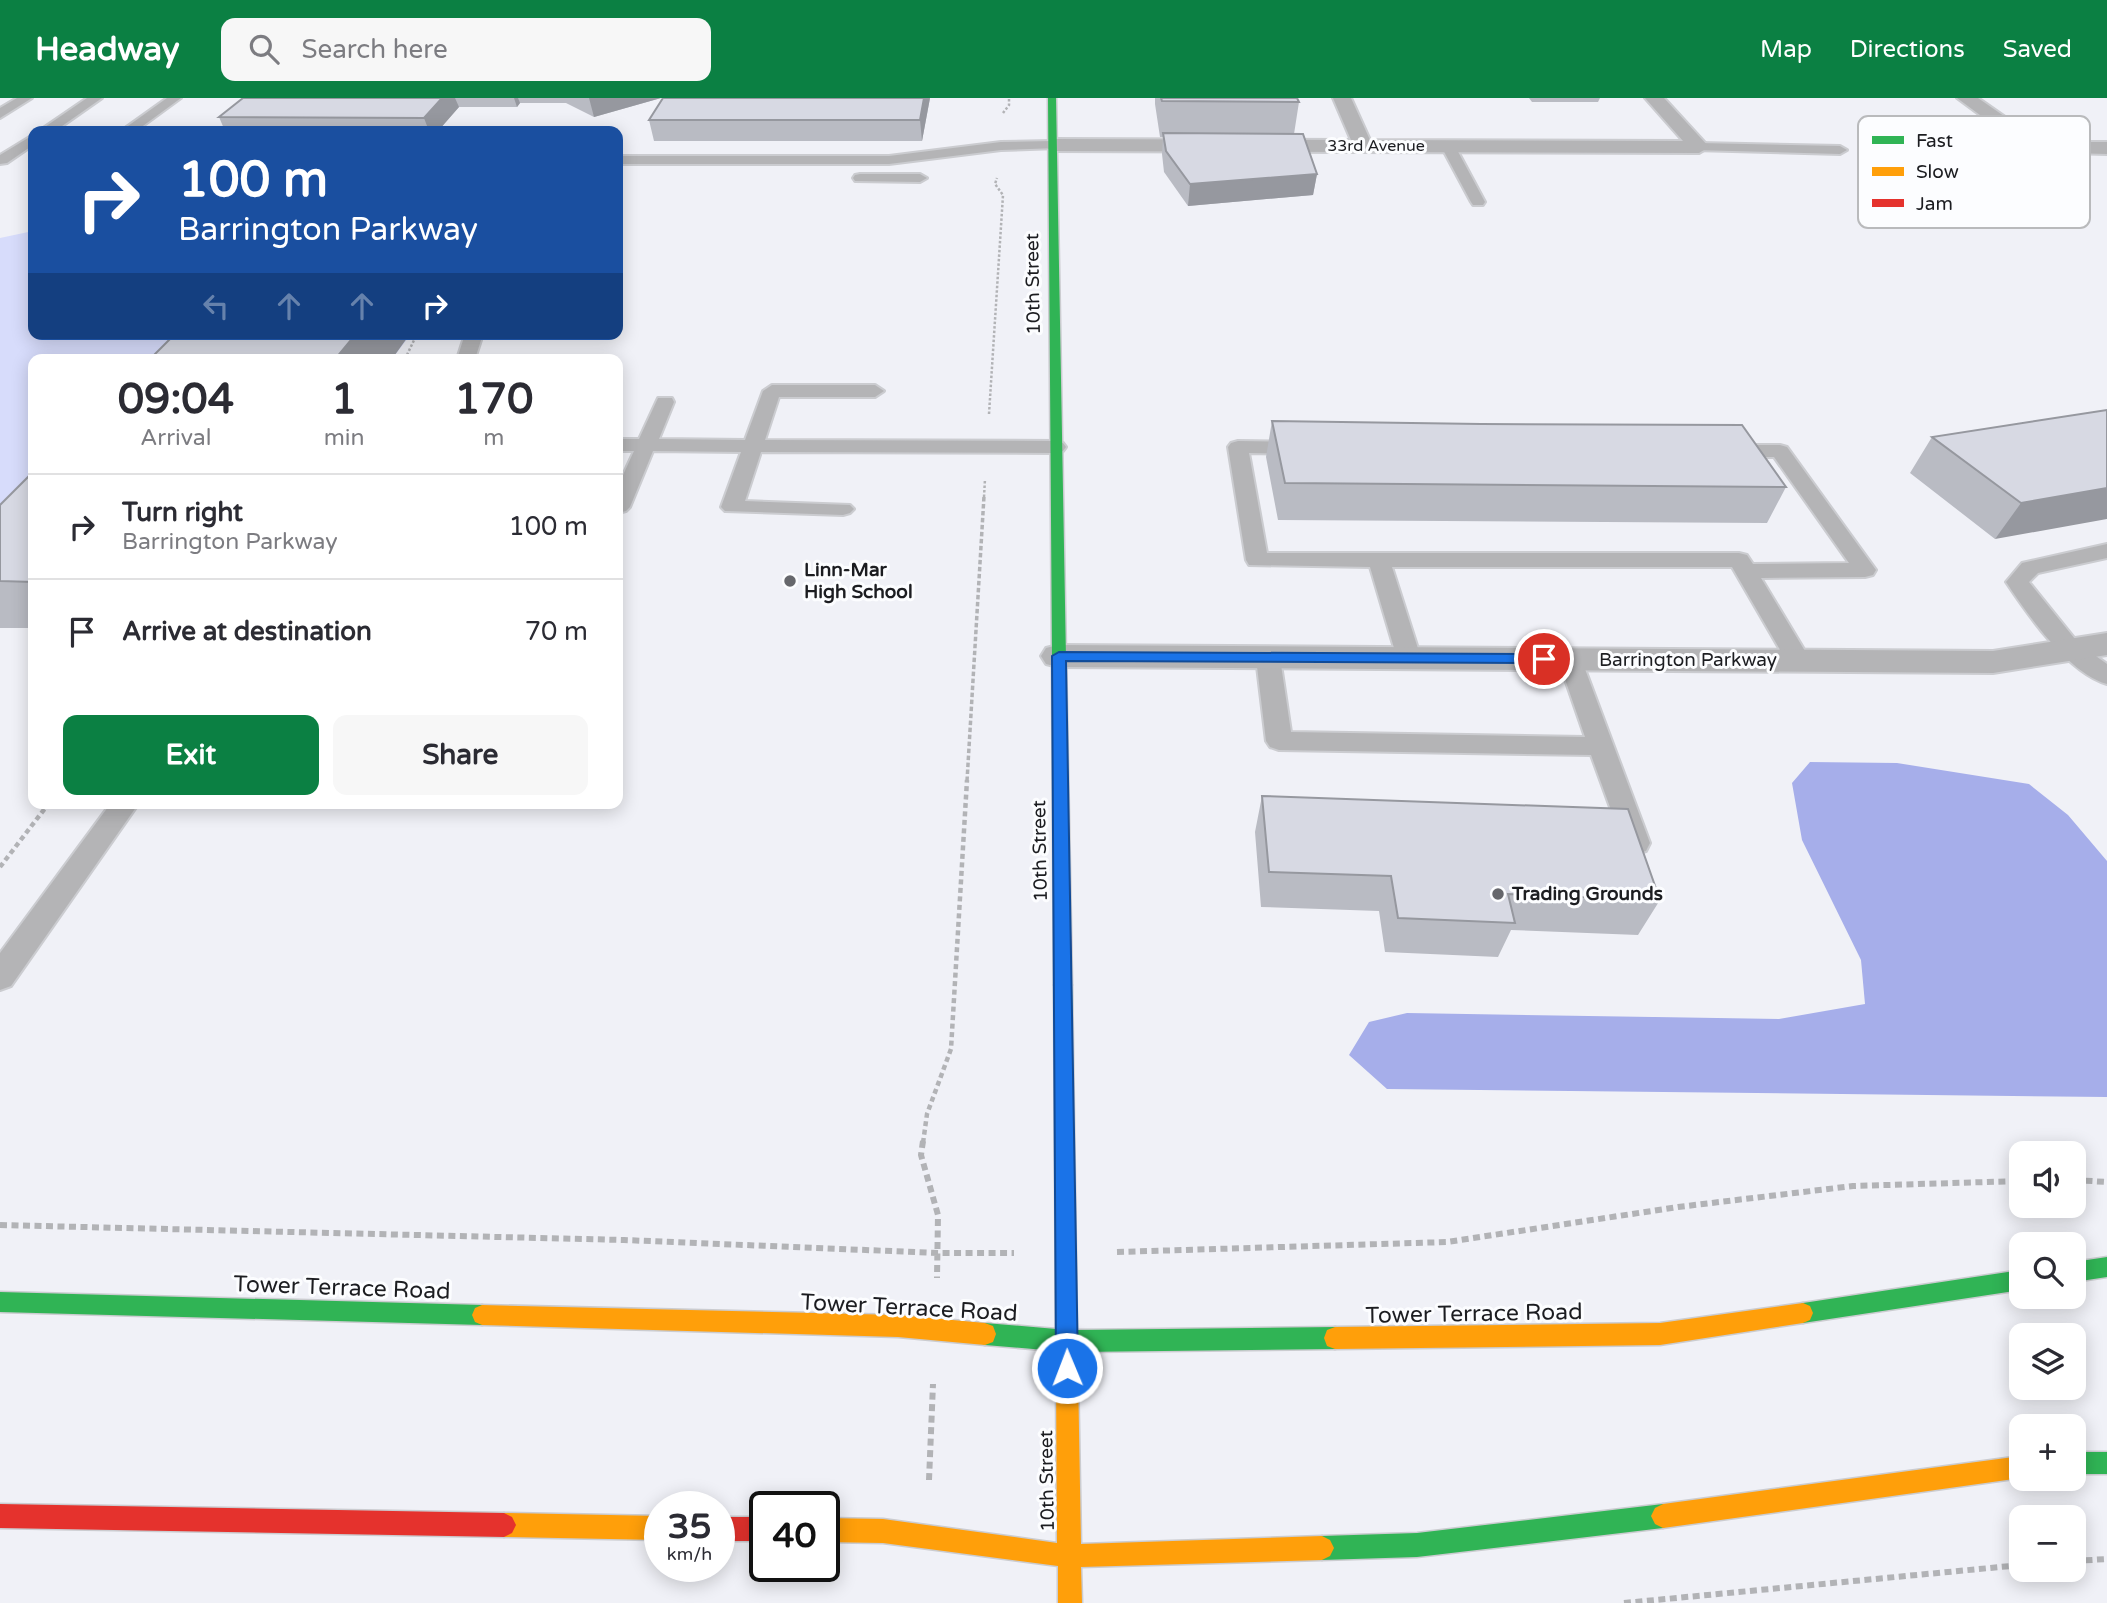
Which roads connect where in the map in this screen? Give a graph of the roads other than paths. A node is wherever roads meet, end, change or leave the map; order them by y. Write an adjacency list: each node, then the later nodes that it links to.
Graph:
1 (26, 98): 8 (lane)
2 (96, 98): 10 (lane)
3 (174, 98): 11 (lane)
4 (1052, 98): 13 (street, 10th Street)
5 (1342, 98): 14 (street)
6 (1654, 98): 16 (street)
7 (1966, 98): 9 (street)
8 (0, 114)
9 (1992, 116)
10 (54, 126)
11 (135, 126)
12 (28, 142): 18 (lane)
13 (1052, 145): 14 (street, 33rd Avenue); 21 (lane); 29 (street, 10th Street)
14 (1363, 146): 15 (street, 33rd Avenue)
15 (1448, 146): 16 (street, 33rd Avenue); 23 (lane)
16 (1699, 147): 17 (lane)
17 (1840, 150)
18 (1, 160): 19 (lane)
19 (28, 160)
20 (623, 160): 21 (lane)
21 (853, 160): 22 (lane)
22 (920, 178)
23 (1478, 201)
24 (875, 391): 28 (lane)
25 (665, 402): 27 (lane)
26 (623, 445): 27 (lane)
27 (646, 445): 28 (lane); 32 (lane)
28 (754, 446): 29 (lane); 33 (lane)
29 (1056, 447): 39 (street, 10th Street)
30 (1321, 448): 35 (lane)
31 (1697, 451): 36 (lane)
32 (623, 497)
33 (843, 509)
34 (2107, 551): 38 (lane)
35 (1379, 560): 36 (lane); 41 (lane)
36 (1745, 571): 43 (lane)
37 (2107, 644): 38 (street, Barrington Parkway)
38 (2071, 650): 43 (street, Barrington Parkway); 44 (lane)
39 (1059, 656): 40 (street, Barrington Parkway); 53 (street, 10th Street)
40 (1268, 658): 41 (street, Barrington Parkway); 45 (lane)
41 (1409, 658): 42 (street, Barrington Parkway)
42 (1570, 659): 43 (street, Barrington Parkway); 45 (lane)
43 (1799, 661)
44 (2107, 676)
45 (1602, 747): 47 (lane)
46 (121, 809): 48 (lane)
47 (1637, 846)
48 (0, 977)
49 (2107, 1267): 50 (street)
50 (2086, 1270)
51 (2009, 1282): 53 (street, Tower Terrace Road)
52 (0, 1302): 53 (street, Tower Terrace Road)
53 (1067, 1341): 60 (street, 10th Street)
54 (2086, 1463): 55 (street)
55 (2107, 1463)
56 (2009, 1469): 60 (street)
57 (0, 1516): 58 (street)
58 (644, 1528)
59 (840, 1530): 60 (street)
60 (1069, 1556): 61 (street, 10th Street)
61 (1070, 1603)

